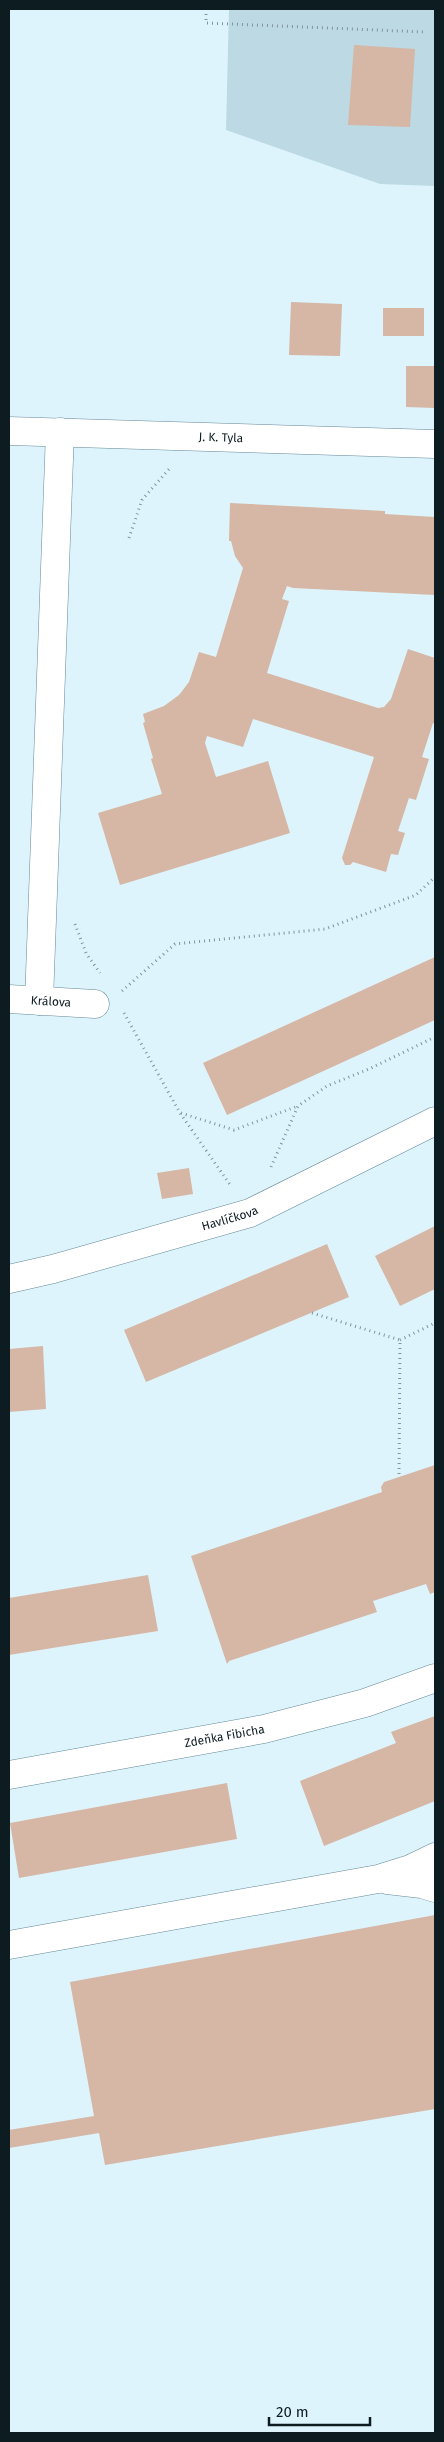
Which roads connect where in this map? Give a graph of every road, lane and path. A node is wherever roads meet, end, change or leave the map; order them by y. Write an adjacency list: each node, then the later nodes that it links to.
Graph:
1 (206, 9): 2 (path)
2 (425, 32)
3 (9, 431): 4 (street, J. K. Tyla)
4 (60, 432): 5 (street, J. K. Tyla); 13 (street)
5 (435, 444)
6 (178, 463): 7 (path)
7 (129, 538)
8 (435, 877): 12 (path)
9 (73, 915): 10 (path)
10 (101, 975)
11 (9, 999): 13 (street, Králova)
12 (105, 1000): 13 (street, Králova); 16 (path)
13 (39, 1001)
14 (435, 1037): 15 (path)
15 (298, 1106): 16 (path); 18 (path)
16 (180, 1113): 19 (path)
17 (435, 1121): 19 (street, Havlíčkova)
18 (270, 1168)
19 (250, 1213): 20 (street, Havlíčkova)
20 (9, 1278)
21 (312, 1313): 23 (path)
22 (435, 1323): 23 (path)
23 (400, 1340): 24 (path)
24 (399, 1477)
25 (435, 1678): 26 (street, Zdeňka Fibicha)
26 (9, 1775)
27 (435, 1857): 28 (street)
28 (378, 1880): 29 (street); 30 (street)
29 (435, 1888)
30 (9, 1945)

